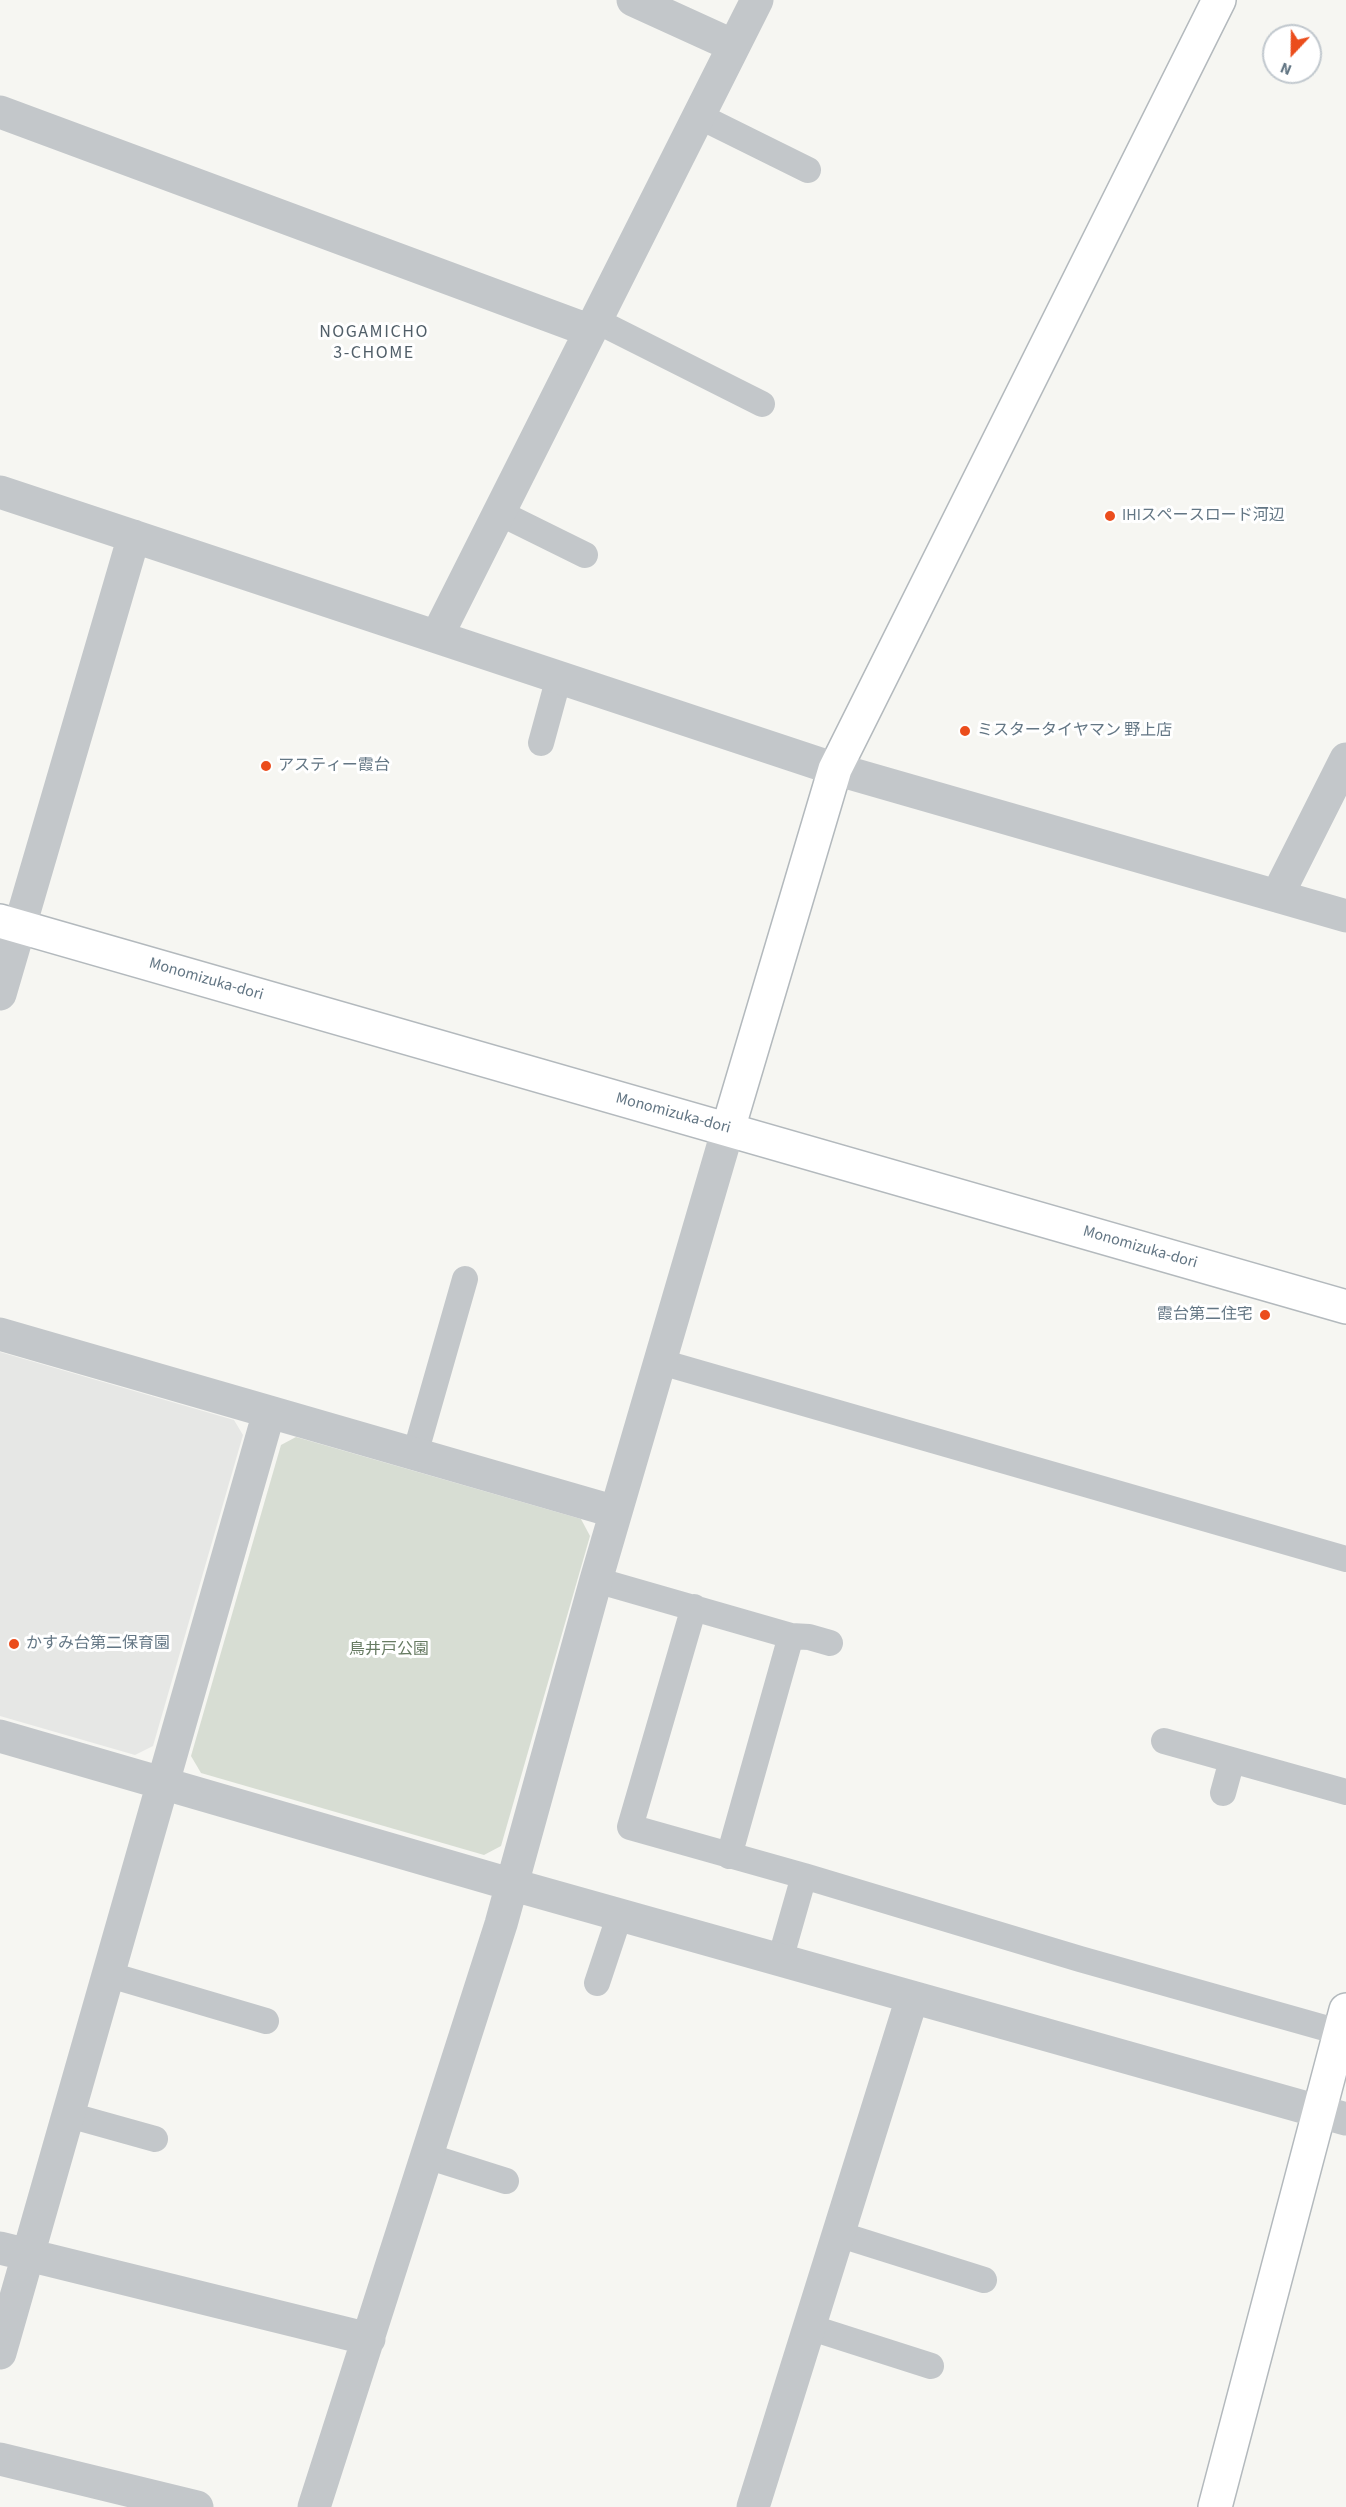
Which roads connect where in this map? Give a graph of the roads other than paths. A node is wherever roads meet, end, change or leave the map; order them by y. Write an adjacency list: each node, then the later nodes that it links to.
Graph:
1 (633, 0): 4 (street)
2 (757, 0): 4 (street)
3 (1219, 0): 18 (street)
4 (734, 46): 6 (street)
5 (0, 112): 8 (street)
6 (699, 116): 7 (lane); 8 (street)
7 (808, 170)
8 (591, 325): 9 (lane); 11 (street)
9 (762, 405)
10 (0, 492): 12 (street)
11 (498, 512): 13 (lane); 14 (street)
12 (134, 536): 14 (street); 21 (street)
13 (585, 555)
14 (437, 636): 15 (street)
15 (559, 677): 16 (lane); 18 (street)
16 (541, 743)
17 (1346, 759): 19 (street)
18 (835, 769): 19 (street); 23 (street)
19 (1277, 896): 20 (street)
20 (1346, 916)
21 (10, 924): 22 (street); 23 (street, Monomizuka-dori)
22 (0, 994)
23 (728, 1129): 25 (street, Monomizuka-dori); 27 (street)
24 (465, 1279): 29 (lane)
25 (1346, 1307)
26 (0, 1334): 28 (street)
27 (661, 1362): 30 (street); 31 (lane)
28 (269, 1413): 29 (street); 39 (street)
29 (416, 1454): 30 (street)
30 (616, 1512): 32 (street)
31 (1346, 1559)
32 (596, 1580): 33 (lane); 44 (street)
33 (694, 1607): 34 (lane); 42 (lane)
34 (791, 1636): 35 (lane); 42 (lane)
35 (830, 1643)
36 (0, 1736): 39 (street)
37 (1164, 1741): 38 (lane)
38 (1232, 1760): 40 (lane); 41 (lane)
39 (162, 1782): 44 (street); 47 (street)
40 (1346, 1792)
41 (1223, 1793)
42 (729, 1856): 43 (lane)
43 (804, 1876): 46 (lane); 51 (lane)
44 (510, 1884): 45 (street); 55 (street)
45 (620, 1914): 46 (street); 48 (lane)
46 (780, 1960): 49 (street)
47 (110, 1975): 50 (lane); 52 (street)
48 (597, 1983)
49 (912, 1998): 53 (street); 57 (street)
50 (266, 2021)
51 (1344, 2026): 53 (street)
52 (69, 2115): 54 (lane); 58 (street)
53 (1332, 2115): 68 (street)
54 (155, 2139)
55 (427, 2156): 56 (lane); 61 (street)
56 (506, 2181)
57 (838, 2234): 59 (lane); 60 (street)
58 (14, 2251): 61 (street); 62 (street)
59 (984, 2280)
60 (809, 2327): 63 (lane); 67 (street)
61 (369, 2339): 66 (street)
62 (0, 2353)
63 (931, 2366)
64 (0, 2459): 65 (street)
65 (197, 2507)
66 (314, 2507)
67 (753, 2507)
68 (1215, 2507)

